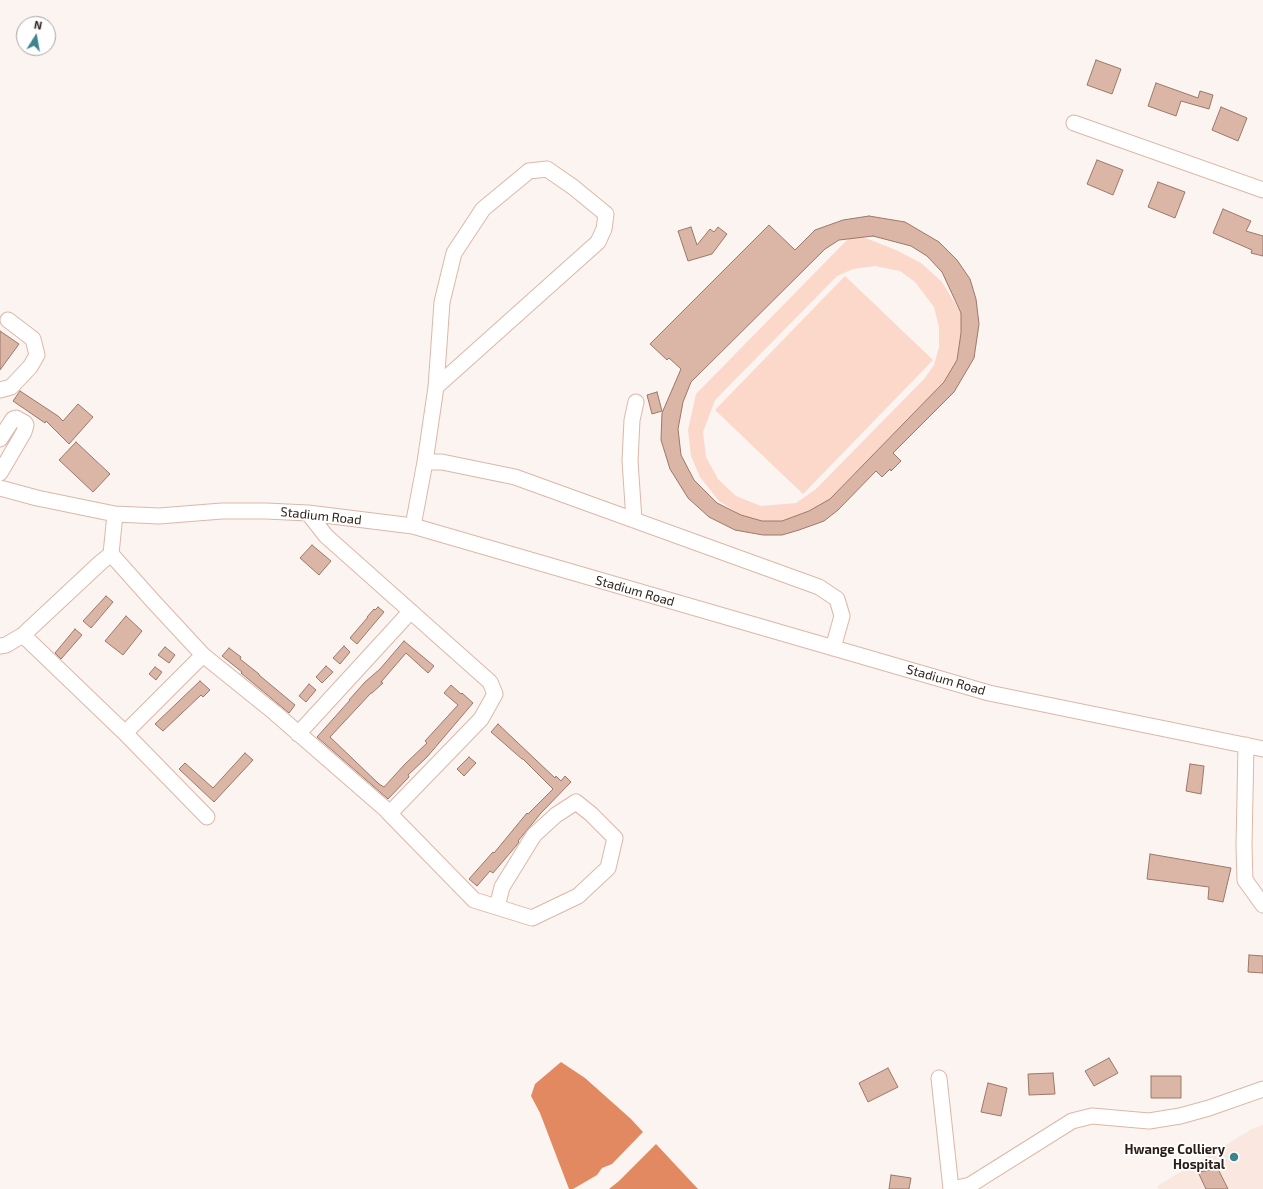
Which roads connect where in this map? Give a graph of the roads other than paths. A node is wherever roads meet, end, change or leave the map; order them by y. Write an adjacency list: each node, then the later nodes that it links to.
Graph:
1 (1074, 123): 2 (street)
2 (1263, 190)
3 (8, 320): 5 (street)
4 (436, 387): 4 (street); 8 (street)
5 (0, 390)
6 (636, 402): 13 (street)
7 (0, 439): 9 (street)
8 (425, 462): 13 (street); 14 (street)
9 (0, 473)
10 (0, 488): 12 (street, Stadium Road)
11 (308, 513): 12 (street, Stadium Road); 14 (street, Stadium Road); 16 (street)
12 (115, 514): 15 (street)
13 (634, 520): 19 (street)
14 (413, 526): 19 (street, Stadium Road)
15 (111, 554): 17 (street); 20 (street)
16 (410, 612): 22 (street); 25 (street)
17 (23, 635): 18 (street); 21 (street)
18 (0, 646)
19 (834, 648): 23 (street, Stadium Road)
20 (203, 655): 21 (street); 22 (street)
21 (125, 733): 26 (street)
22 (298, 734): 25 (street)
23 (1246, 745): 24 (street, Stadium Road); 27 (street)
24 (1263, 749)
25 (388, 812): 28 (street)
26 (207, 817)
27 (1263, 905)
28 (497, 907): 28 (street)
29 (939, 1078): 31 (street)
30 (1263, 1089): 31 (street)
31 (952, 1189)

